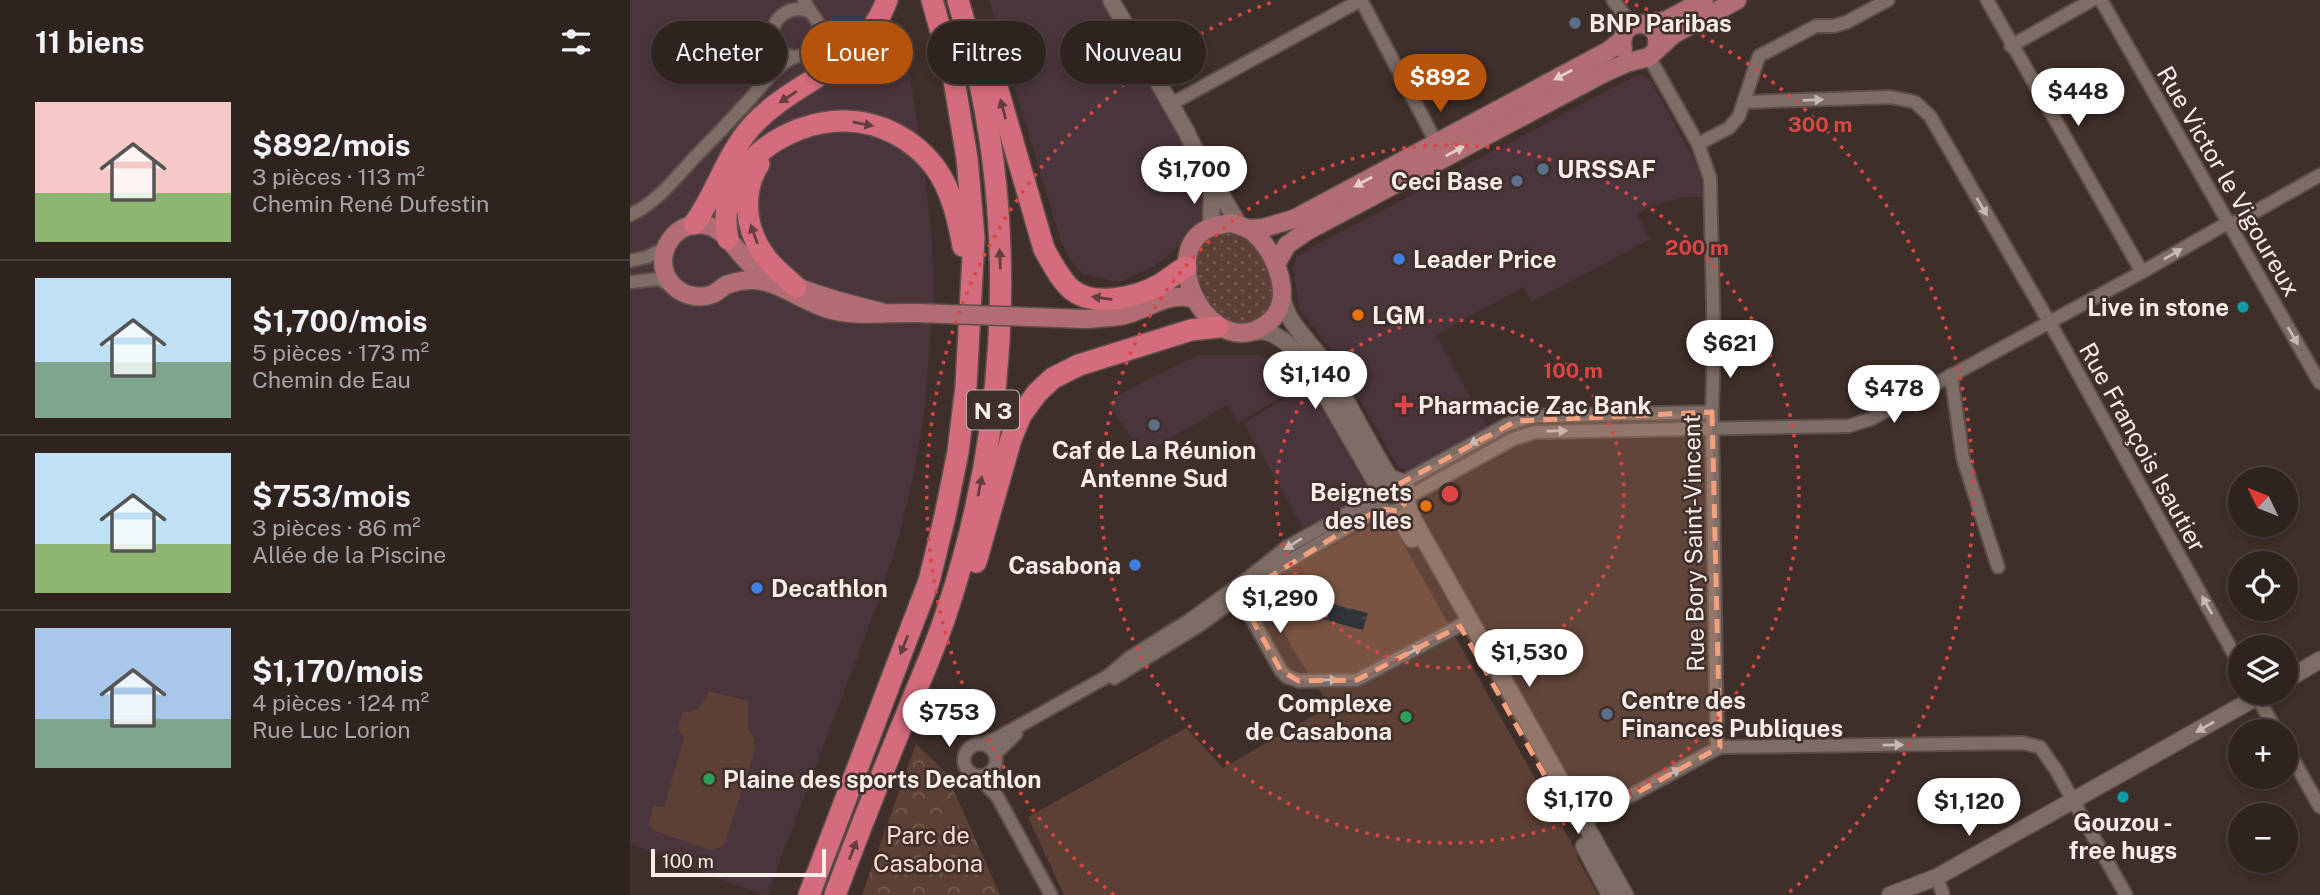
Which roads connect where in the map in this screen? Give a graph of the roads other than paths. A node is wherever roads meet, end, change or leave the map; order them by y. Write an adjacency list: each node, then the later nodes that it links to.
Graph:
1 (887, 0): 33 (highway, one-way to 33)
2 (932, 0): 50 (highway, N 3)
3 (958, 0): 75 (highway, N 3, one-way to 3)
4 (973, 0): 40 (highway, one-way to 4)
5 (1111, 0): 25 (street)
6 (1361, 0): 25 (street); 27 (street)
7 (1613, 0): 17 (street)
8 (1704, 0): 17 (main road)
9 (1737, 0): 20 (main road)
10 (1888, 0): 24 (street)
11 (1987, 0): 18 (street)
12 (2092, 0): 18 (street)
13 (2101, 0): 32 (street, Rue Victor le Vigoureux)
14 (788, 5): 15 (street); 16 (street)
15 (806, 6): 21 (street)
16 (776, 21)
17 (1634, 30): 20 (main road); 20 (main road); 27 (main road, one-way to 27)
18 (2011, 46): 41 (street)
19 (787, 54): 21 (street)
20 (1647, 56): 28 (street, Rue Bory Saint-Vincent); 39 (main road, one-way to 20)
21 (793, 57): 22 (street)
22 (787, 61)
23 (763, 84): 31 (street)
24 (1745, 102): 28 (street); 51 (street, Rue François Isautier, one-way to 51)
25 (1171, 104): 30 (street)
26 (774, 142): 36 (highway, N 3); 45 (highway, one-way to 26); 50 (highway, N 3, one-way to 50)
27 (1436, 142): 35 (main road, one-way to 35)
28 (1698, 144): 56 (street, Rue Bory Saint-Vincent)
29 (2320, 175): 32 (street)
30 (1212, 186): 34 (street); 35 (street)
31 (630, 215)
32 (2229, 224): 41 (street, one-way to 32); 55 (street, Rue Victor le Vigoureux, one-way to 55)
33 (694, 225): 36 (main road); 37 (main road)
34 (1211, 227): 35 (main road); 40 (main road)
35 (1244, 227): 39 (main road)
36 (731, 243): 43 (main road); 45 (main road)
37 (665, 248): 38 (street); 44 (main road)
38 (630, 261)
39 (1276, 264): 46 (main road)
40 (1186, 267): 47 (main road); 48 (main road)
41 (2142, 272): 51 (street)
42 (630, 282): 44 (street)
43 (725, 285): 44 (main road); 49 (main road)
44 (674, 287)
45 (796, 287): 49 (main road)
46 (1282, 296): 53 (main road); 58 (street)
47 (1196, 300): 48 (main road); 52 (main road)
48 (1146, 306): 49 (main road, bridge)
49 (881, 312)
50 (971, 319): 81 (highway, N 3, one-way to 81)
51 (2049, 323): 54 (street); 63 (street, Rue François Isautier, one-way to 51)
52 (1218, 327): 53 (main road); 75 (highway, N 3)
53 (1251, 332): 58 (street)
54 (1951, 375): 57 (street); 59 (street)
55 (2320, 383)
56 (1712, 412): 57 (street, Rue Bory Saint-Vincent); 58 (street, one-way to 58)
57 (1713, 428): 58 (street, one-way to 57); 68 (street, Rue Bory Saint-Vincent)
58 (1391, 496): 60 (street, one-way to 60); 61 (street); 62 (street)
59 (1998, 567)
60 (1247, 579): 61 (street); 67 (street)
61 (1239, 596): 62 (street, one-way to 62); 69 (street)
62 (1464, 623): 77 (street); 78 (street)
63 (2228, 644)
64 (2320, 660): 65 (street)
65 (2298, 673)
66 (2240, 705): 74 (street, one-way to 74)
67 (983, 744): 69 (street); 72 (street)
68 (1720, 747): 74 (street, one-way to 74); 78 (street, one-way to 68)
69 (995, 754): 71 (street)
70 (2298, 768): 76 (street)
71 (992, 770): 72 (street); 73 (street)
72 (977, 776): 73 (street)
73 (997, 796): 83 (street)
74 (2073, 802): 79 (street); 88 (street)
75 (870, 804): 82 (highway, N 3, one-way to 75)
76 (2320, 807)
77 (1566, 813): 78 (street); 84 (street)
78 (1582, 820): 85 (street)
79 (1937, 877): 80 (street); 87 (street)
80 (1909, 891): 86 (street)
81 (808, 895)
82 (835, 895)
83 (1051, 895)
84 (1610, 895)
85 (1625, 895)
86 (1891, 895)
87 (1943, 895)
88 (2126, 895)

